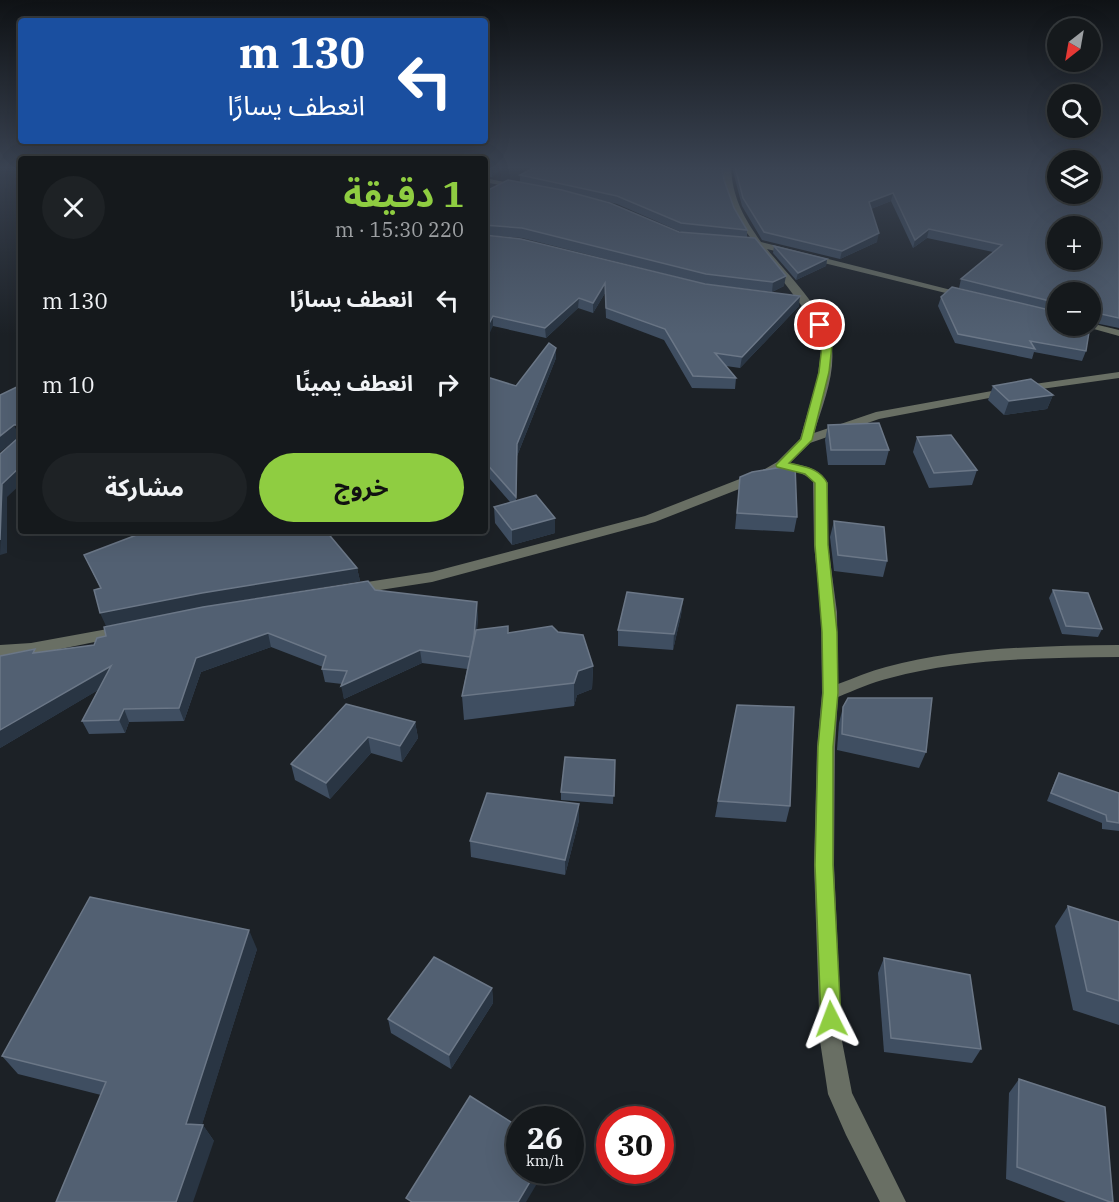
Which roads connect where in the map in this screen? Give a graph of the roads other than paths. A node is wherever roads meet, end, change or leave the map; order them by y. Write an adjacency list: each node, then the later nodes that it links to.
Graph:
1 (741, 223): 2 (street)
2 (754, 243): 3 (street); 7 (street)
3 (981, 299)
4 (1101, 329): 5 (street)
5 (1119, 333)
6 (1119, 375): 7 (street)
7 (806, 440): 8 (street)
8 (781, 465): 9 (street); 13 (street)
9 (343, 591)
10 (139, 628): 11 (street)
11 (0, 651)
12 (1119, 651): 13 (street)
13 (830, 693): 14 (street)
14 (893, 1202)

